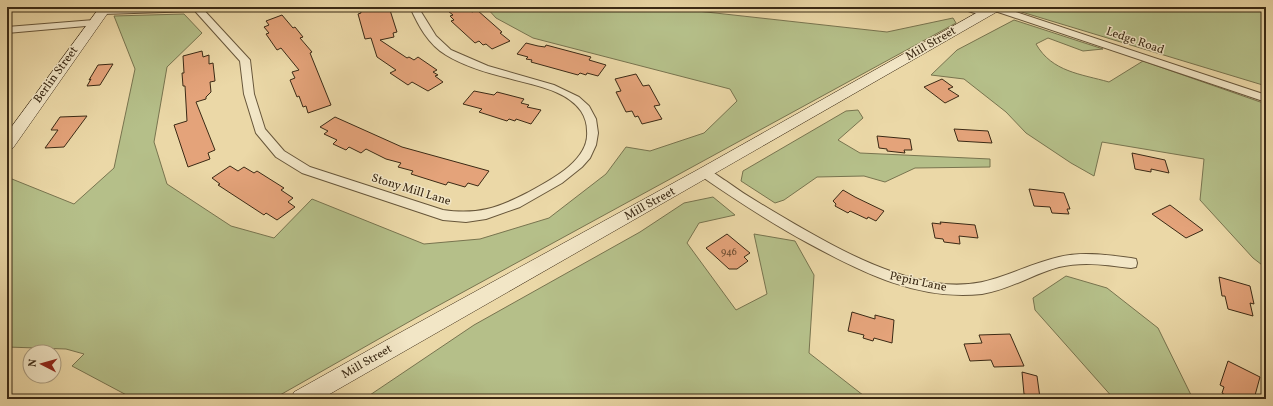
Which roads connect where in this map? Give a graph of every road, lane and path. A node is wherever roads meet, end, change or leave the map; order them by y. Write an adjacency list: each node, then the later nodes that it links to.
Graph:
1 (196, 7): 2 (street, Stony Mill Lane); 4 (street, Stony Mill Lane)
2 (414, 7)
3 (965, 7): 5 (street, Ledge Road)
4 (104, 9): 6 (main road, Berlin Street)
5 (992, 9): 8 (street, Ledge Road); 10 (main road, Mill Street)
6 (94, 23): 7 (street); 9 (main road, Berlin Street)
7 (7, 30)
8 (1266, 99)
9 (7, 144)
10 (705, 173): 11 (street, Pepin Lane); 12 (main road, Mill Street)
11 (1131, 263)
12 (302, 399)

